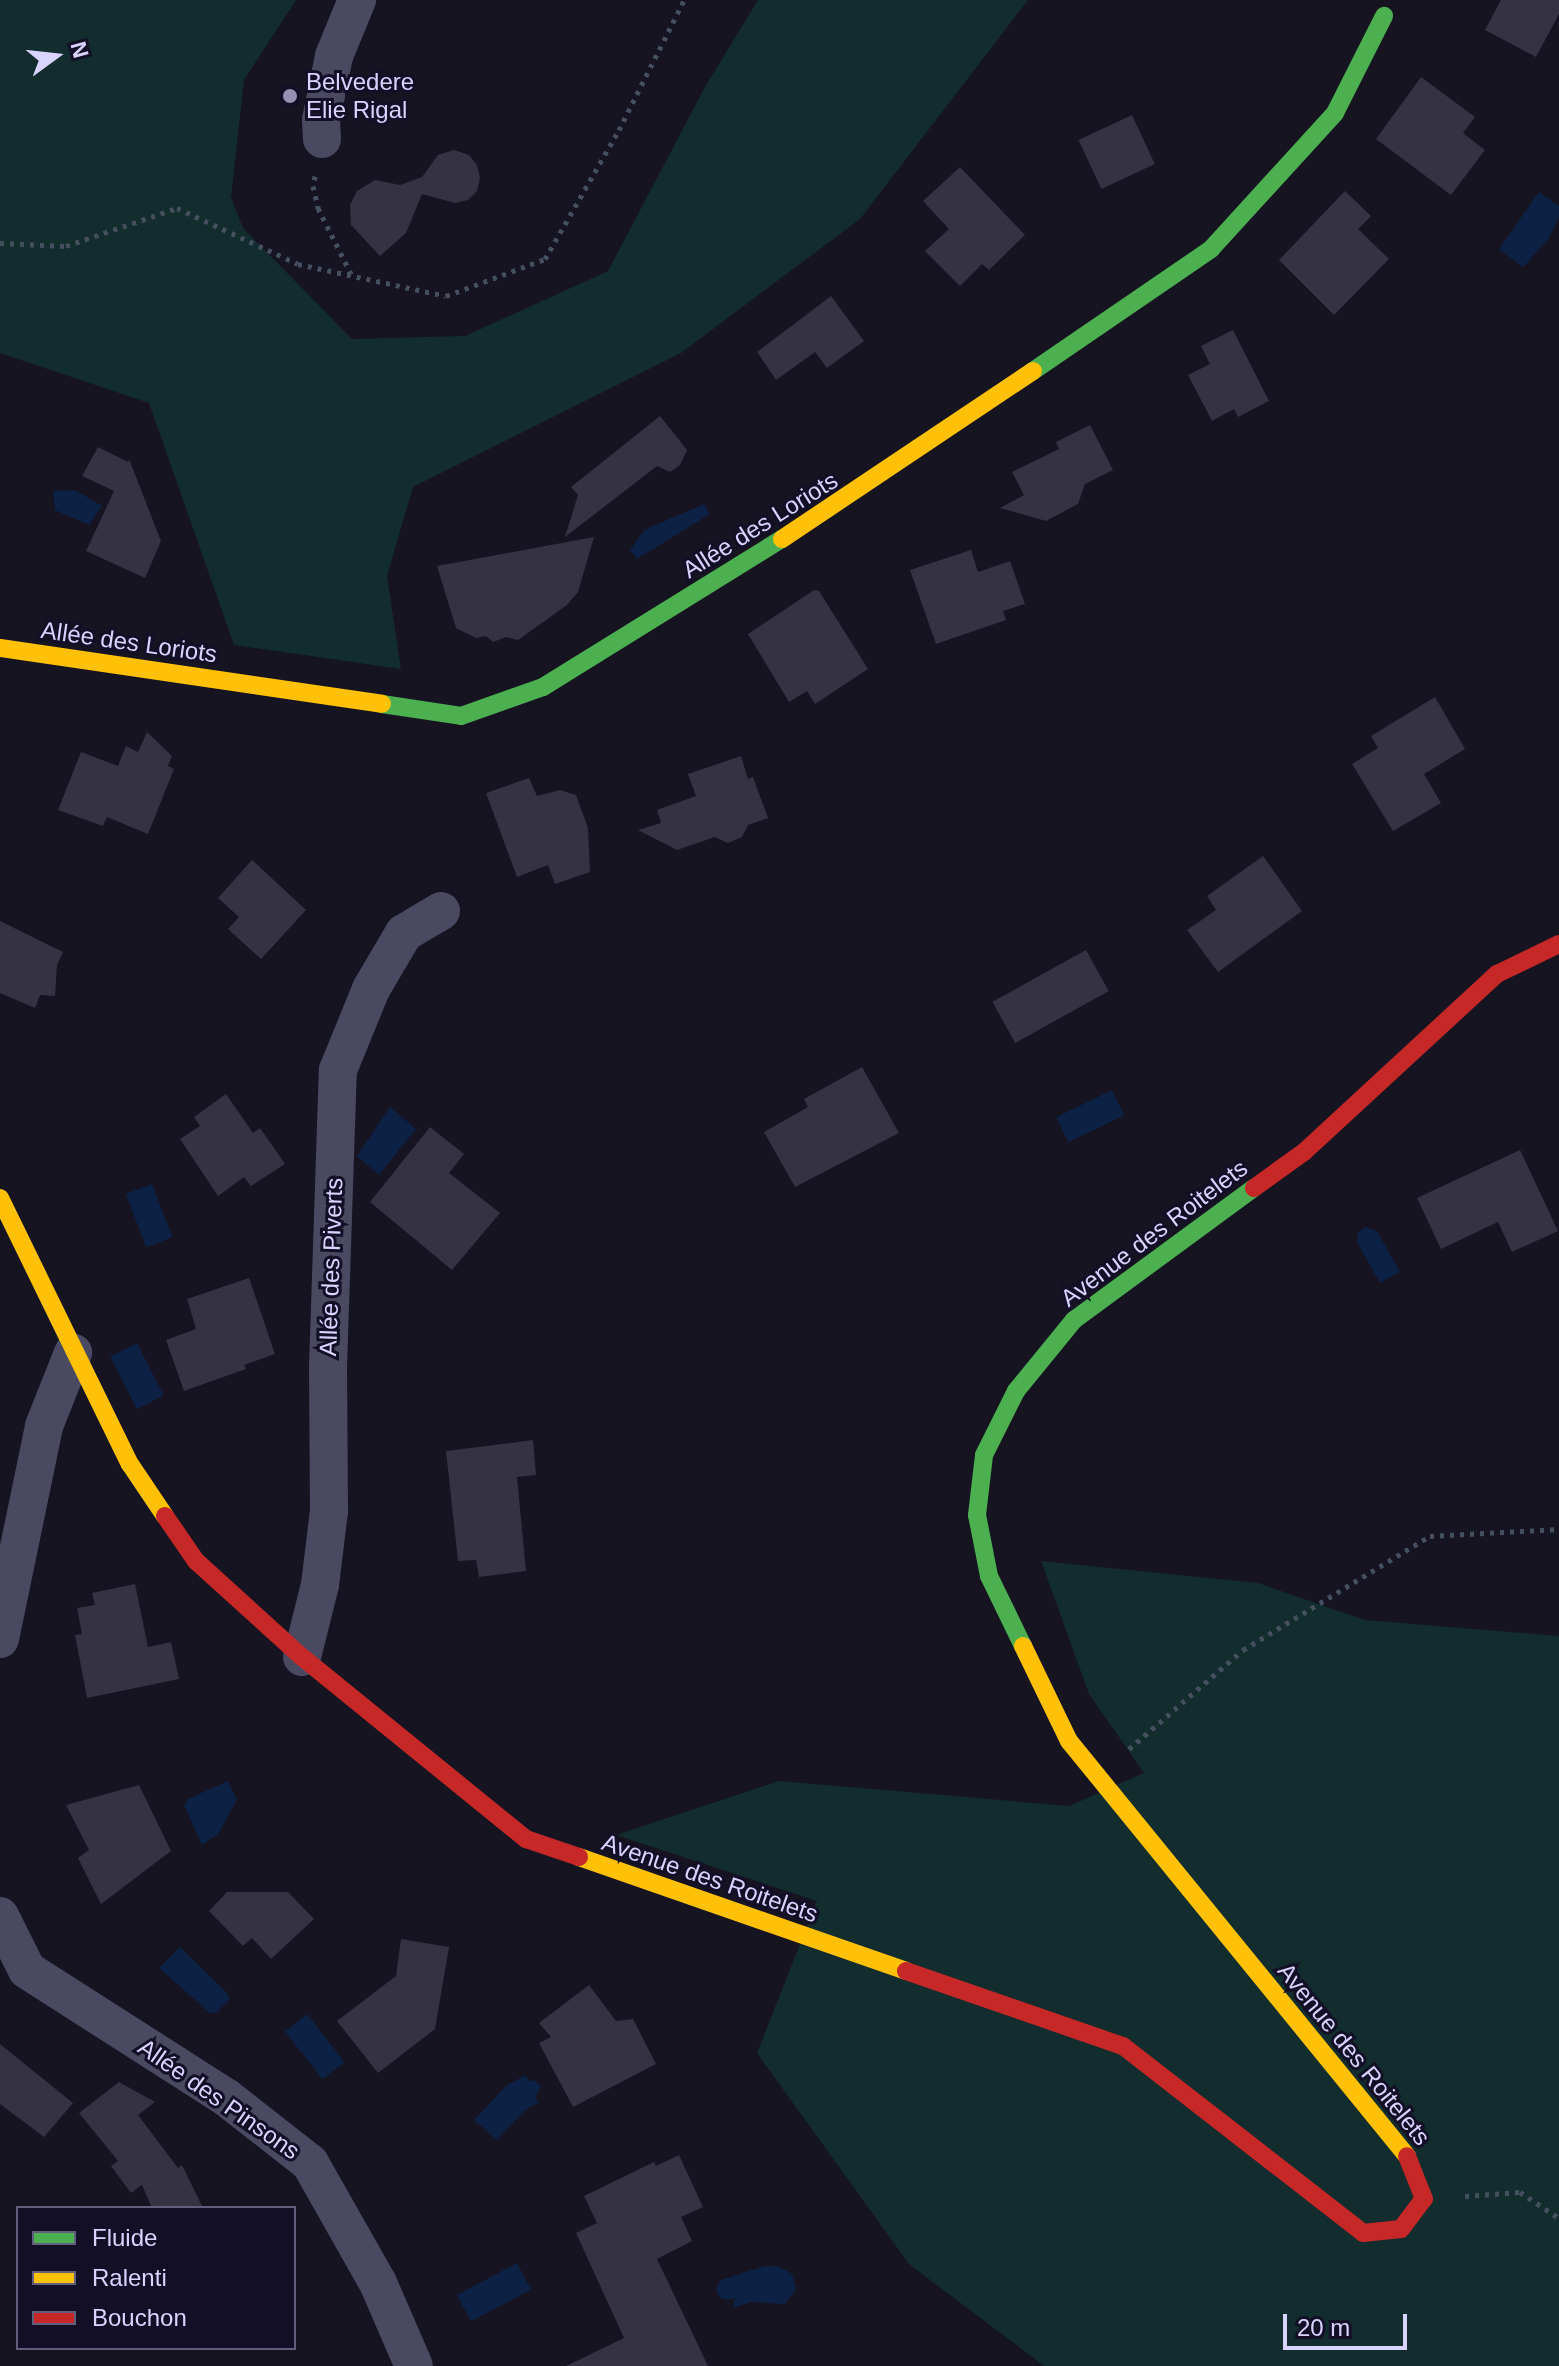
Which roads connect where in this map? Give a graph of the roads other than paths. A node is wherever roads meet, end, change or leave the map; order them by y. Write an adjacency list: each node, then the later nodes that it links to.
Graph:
1 (357, 0): 3 (street)
2 (1384, 16): 4 (street, Allée des Loriots)
3 (322, 139)
4 (0, 648)
5 (441, 911): 10 (street, Allée des Piverts)
6 (1559, 944): 10 (street, Avenue des Roitelets)
7 (0, 1198): 8 (street, Avenue des Roitelets)
8 (73, 1353): 9 (street); 10 (street, Avenue des Roitelets)
9 (0, 1639)
10 (302, 1657)
11 (0, 1916): 12 (street, Allée des Pinsons)
12 (414, 2366)

